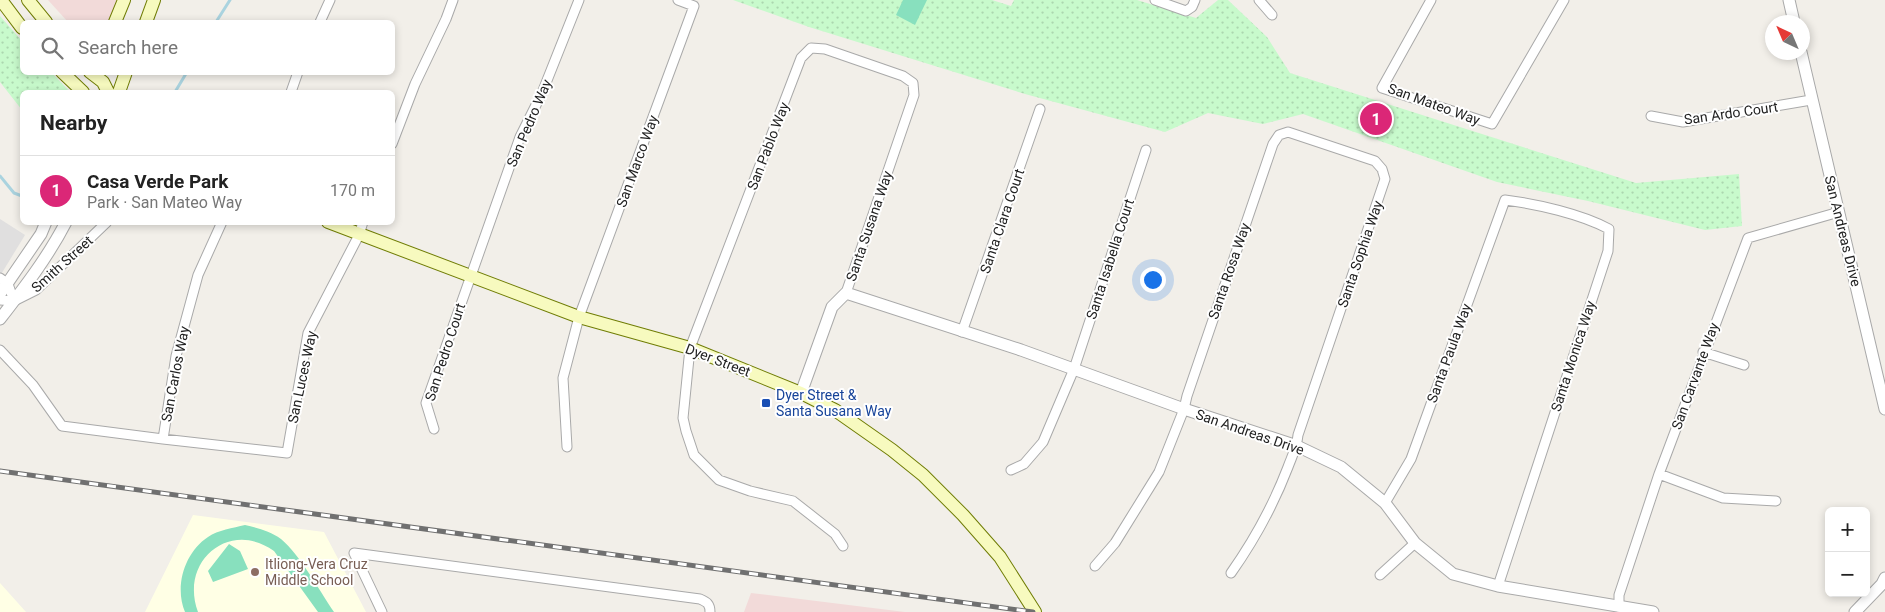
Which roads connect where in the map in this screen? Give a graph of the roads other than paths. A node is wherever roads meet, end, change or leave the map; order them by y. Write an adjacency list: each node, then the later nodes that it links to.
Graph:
1 (0, 0): 23 (main road)
2 (28, 0): 18 (main road)
3 (124, 0): 19 (main road)
4 (132, 0): 20 (main road)
5 (154, 0): 21 (main road)
6 (330, 0): 22 (street)
7 (453, 0): 38 (street)
8 (579, 0): 48 (street, San Pedro Way)
9 (678, 0): 54 (street, San Marco Way)
10 (1155, 0): 15 (street)
11 (1259, 0): 16 (street)
12 (1431, 0): 13 (street, San Mateo Way)
13 (1564, 0)
14 (1789, 0): 17 (street)
15 (1194, 4)
16 (1272, 15)
17 (1792, 15)
18 (44, 20)
19 (116, 20)
20 (125, 20)
21 (147, 20)
22 (321, 20)
23 (20, 25)
24 (1803, 60): 34 (street, San Andreas Drive)
25 (65, 75): 31 (main road)
26 (93, 75): 30 (main road)
27 (125, 75): 32 (main road)
28 (297, 75): 33 (street)
29 (913, 83): 50 (street, Santa Susana Way); 57 (street, San Pablo Way)
30 (104, 85)
31 (81, 90)
32 (120, 90)
33 (292, 90)
34 (1811, 100): 36 (street, San Ardo Court); 41 (street, San Andreas Drive)
35 (1040, 109): 56 (street, Santa Clara Court)
36 (1651, 116)
37 (1279, 135): 64 (street, Santa Rosa Way); 67 (street, Santa Sophia Way)
38 (395, 136)
39 (1146, 150): 61 (street, Santa Isabella Court)
40 (1505, 200): 73 (street, Santa Paula Way); 80 (street, Santa Monica Way)
41 (1839, 212): 59 (street, San Carvante Way); 63 (street, San Andreas Drive)
42 (45, 225): 49 (street, Smith Street)
43 (64, 225): 53 (street, Smith Street)
44 (104, 225): 53 (street, Smith Street)
45 (221, 225): 66 (street, San Carlos Way)
46 (344, 225): 47 (main road, Dyer Street)
47 (361, 228): 48 (main road, Dyer Street); 69 (street, San Luces Way)
48 (471, 276): 54 (main road, Dyer Street); 65 (street, San Pedro Court)
49 (4, 281): 51 (street, Smith Street); 53 (street)
50 (846, 293): 56 (street, San Andreas Drive); 62 (street, Santa Susana Way)
51 (0, 294)
52 (0, 300): 53 (street)
53 (14, 301): 55 (street, Smith Street)
54 (580, 317): 57 (main road, Dyer Street); 68 (street, San Marco Way)
55 (0, 319)
56 (962, 332): 61 (street, San Andreas Drive)
57 (690, 348): 62 (main road, Dyer Street); 75 (street, San Pablo Way)
58 (0, 350): 66 (street)
59 (1703, 352): 60 (street); 71 (street, San Carvante Way)
60 (1744, 365)
61 (1074, 369): 64 (street, San Andreas Drive); 70 (street, Santa Isabella Court)
62 (801, 393): 84 (main road, Dyer Street)
63 (1885, 408)
64 (1184, 409): 67 (street, San Andreas Drive); 76 (street, Santa Rosa Way)
65 (434, 429)
66 (163, 439): 69 (street, San Carlos Way)
67 (1297, 446): 73 (street, San Andreas Drive); 77 (street, Santa Sophia Way)
68 (567, 447)
69 (287, 453)
70 (1011, 470)
71 (1659, 474): 72 (street); 81 (street, San Carvante Way)
72 (1776, 501)
73 (1385, 503): 74 (street, San Andreas Drive)
74 (1415, 543): 78 (street); 80 (street, San Andreas Drive)
75 (843, 546)
76 (1095, 566)
77 (1231, 573)
78 (1380, 575)
79 (1885, 578): 86 (street)
80 (1498, 586): 81 (street, San Andreas Drive)
81 (1618, 607): 85 (street, San Andreas Drive)
82 (382, 612): 83 (street)
83 (710, 612)
84 (1035, 612)
85 (1653, 612)
86 (1856, 612)

